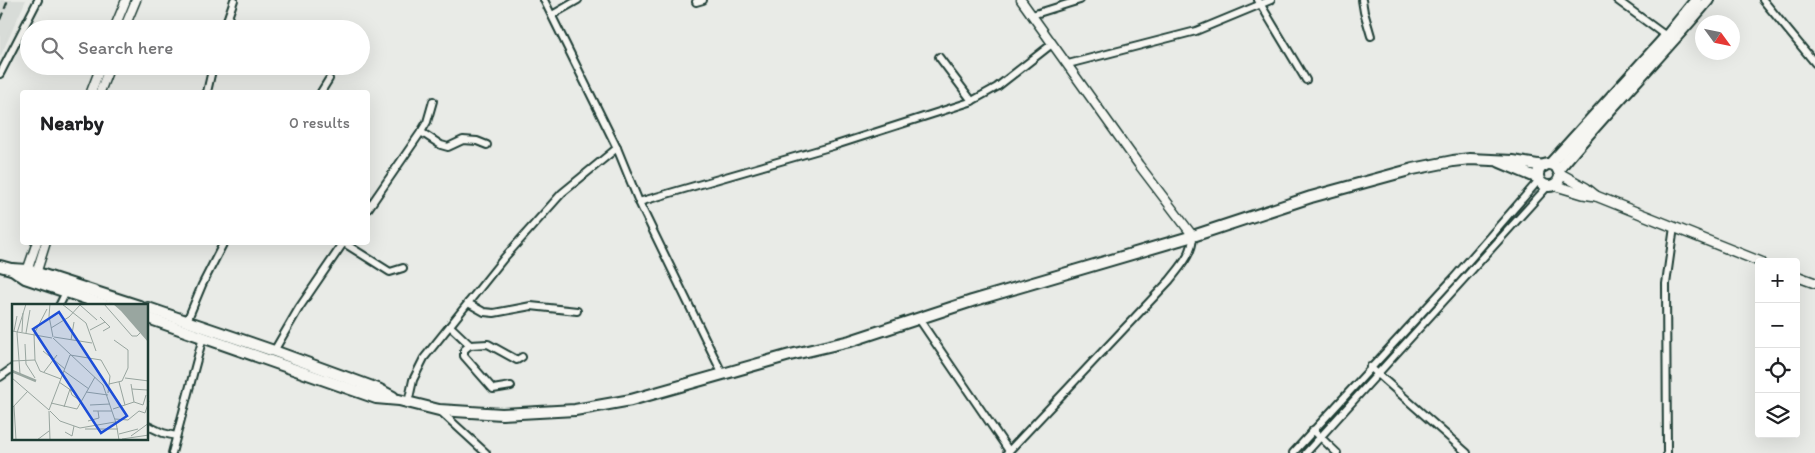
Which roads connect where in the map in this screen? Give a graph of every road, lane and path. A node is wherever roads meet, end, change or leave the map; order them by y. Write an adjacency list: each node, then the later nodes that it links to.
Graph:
1 (38, 0): 18 (street)
2 (126, 0): 19 (street)
3 (136, 0): 20 (street)
4 (234, 0): 21 (street)
5 (544, 0): 16 (street)
6 (578, 0): 16 (street)
7 (1021, 0): 17 (street)
8 (1080, 0): 17 (street)
9 (1271, 0): 15 (street)
10 (1362, 0): 23 (street)
11 (1617, 0): 24 (street)
12 (1696, 0): 24 (main road)
13 (1708, 0): 45 (main road)
14 (1763, 0): 27 (street)
15 (1260, 2): 28 (street); 34 (street)
16 (552, 15): 43 (street)
17 (1032, 16): 25 (street)
18 (28, 20)
19 (118, 20)
20 (128, 20)
21 (227, 20)
22 (20, 35): 29 (street)
23 (1371, 36)
24 (1666, 36): 45 (main road)
25 (1052, 44): 28 (street); 40 (street)
26 (938, 57): 40 (street)
27 (1815, 63)
28 (1068, 64): 52 (street)
29 (0, 74)
30 (98, 75): 35 (street)
31 (107, 75): 36 (street)
32 (211, 75): 37 (street)
33 (329, 79): 38 (street)
34 (1306, 80)
35 (92, 90)
36 (101, 90)
37 (207, 90)
38 (322, 90)
39 (433, 101): 41 (street)
40 (972, 101): 49 (street)
41 (421, 132): 42 (street); 50 (street)
42 (487, 145)
43 (617, 148): 49 (street); 65 (street)
44 (1494, 160): 45 (main road); 46 (main road); 52 (main road)
45 (1553, 168): 46 (main road); 47 (main road); 48 (main road)
46 (1539, 179): 47 (main road); 79 (street)
47 (1551, 186): 48 (main road); 81 (street)
48 (1596, 196): 51 (main road)
49 (639, 202): 82 (street)
50 (370, 206)
51 (1674, 228): 58 (main road); 100 (street)
52 (1193, 236): 72 (main road); 93 (street)
53 (36, 245): 61 (street)
54 (45, 245): 61 (street)
55 (222, 245): 73 (street)
56 (343, 245): 77 (street)
57 (347, 245): 60 (street)
58 (1755, 260)
59 (0, 266): 61 (main road)
60 (403, 268)
61 (31, 275): 64 (main road); 68 (main road)
62 (1800, 277): 63 (main road)
63 (1815, 283)
64 (66, 292): 66 (street); 67 (main road)
65 (468, 303): 70 (street); 74 (street)
66 (60, 304)
67 (102, 304)
68 (132, 304)
69 (149, 308): 73 (main road)
70 (577, 311)
71 (149, 318): 75 (main road)
72 (919, 319): 82 (main road); 93 (street)
73 (187, 321): 75 (main road)
74 (450, 326): 76 (street); 85 (street)
75 (208, 335): 77 (main road); 85 (main road); 91 (street)
76 (470, 345): 78 (street); 84 (street)
77 (274, 351): 85 (main road)
78 (522, 357)
79 (1370, 367): 81 (street); 86 (street)
80 (12, 368): 83 (street)
81 (1378, 374): 88 (street); 99 (street)
82 (723, 375): 87 (main road)
83 (0, 377)
84 (511, 386)
85 (404, 402): 87 (main road)
86 (1333, 408): 88 (street); 90 (street)
87 (439, 410): 95 (street)
88 (1340, 415): 92 (street)
89 (149, 426): 91 (street)
90 (1313, 430): 92 (street); 96 (street)
91 (176, 436): 94 (street)
92 (1320, 437): 97 (street); 98 (street)
93 (1008, 452)
94 (172, 453)
95 (486, 453)
96 (1292, 453)
97 (1306, 453)
98 (1337, 453)
99 (1468, 453)
100 (1667, 453)

